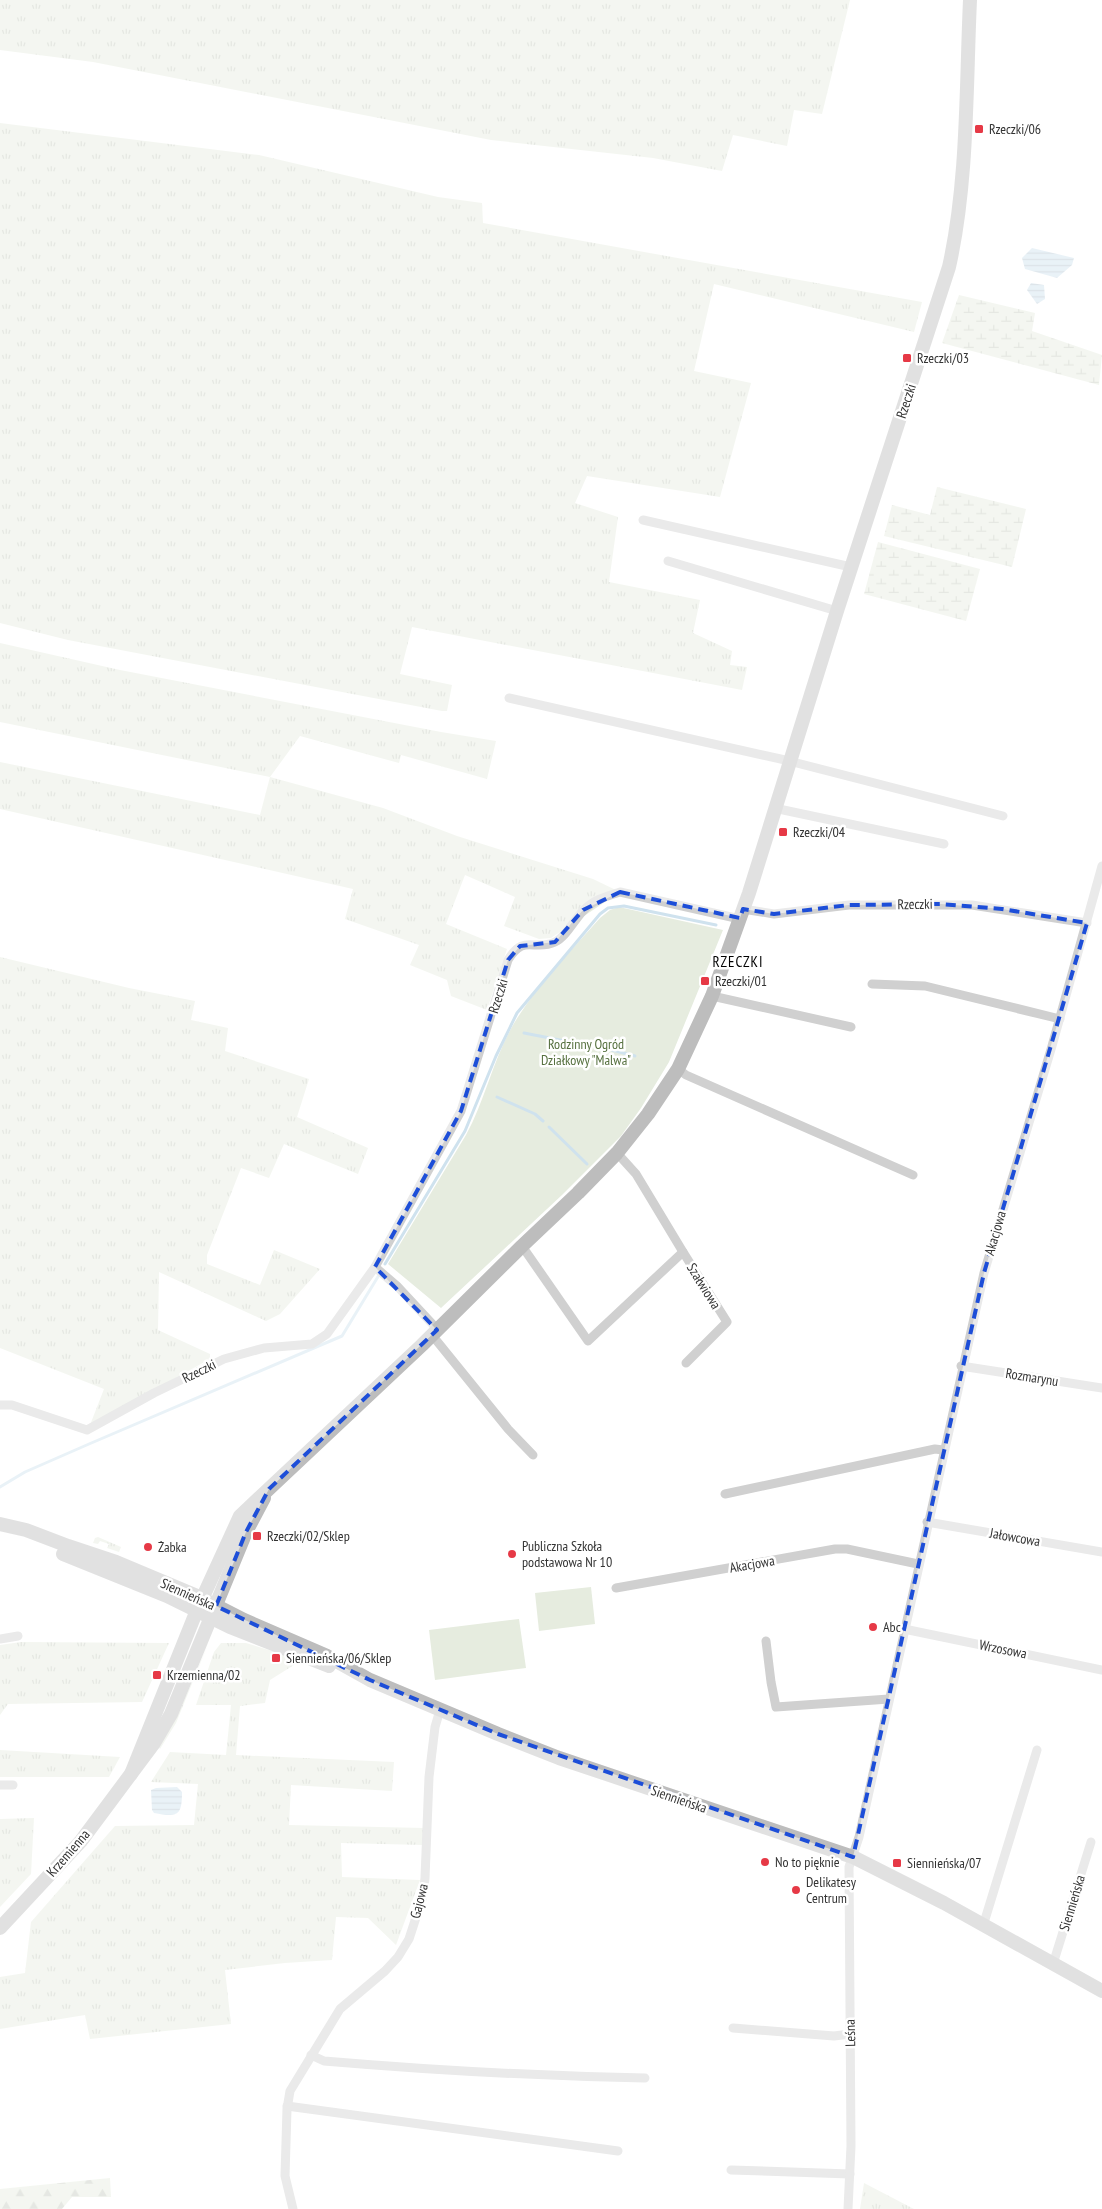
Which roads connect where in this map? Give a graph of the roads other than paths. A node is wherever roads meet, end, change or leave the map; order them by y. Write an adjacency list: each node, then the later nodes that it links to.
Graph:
1 (970, 0): 4 (main road, Rzeczki)
2 (643, 520): 4 (street)
3 (668, 561): 5 (street)
4 (851, 567): 5 (main road, Rzeczki)
5 (837, 611): 7 (main road, Rzeczki)
6 (509, 698): 7 (street)
7 (789, 762): 8 (main road, Rzeczki); 9 (street)
8 (774, 808): 10 (street); 12 (main road, Rzeczki)
9 (1003, 816)
10 (944, 844)
11 (1102, 866): 13 (street, Akacjowa)
12 (741, 914): 13 (street, Rzeczki); 15 (main road, Rzeczki); 23 (street, Rzeczki)
13 (1087, 923): 16 (street, Akacjowa)
14 (872, 984): 16 (street)
15 (712, 996): 17 (street); 18 (main road, Rzeczki)
16 (1060, 1019): 26 (street, Akacjowa)
17 (851, 1027)
18 (678, 1069): 19 (main road, Rzeczki); 20 (street)
19 (617, 1153): 21 (main road, Rzeczki); 22 (street, Szałwiowa)
20 (913, 1175)
21 (522, 1246): 22 (street, Szałwiowa); 24 (main road, Rzeczki)
22 (682, 1252): 25 (street, Szałwiowa)
23 (375, 1266): 24 (street); 28 (street, Rzeczki)
24 (435, 1332): 30 (street); 31 (main road, Rzeczki)
25 (686, 1363)
26 (961, 1366): 27 (street, Rozmarynu); 29 (street, Akacjowa)
27 (1102, 1388)
28 (0, 1405)
29 (943, 1450): 32 (street); 33 (street, Akacjowa)
30 (533, 1455)
31 (269, 1489): 39 (main road, Rzeczki); 40 (main road, Rzeczki)
32 (724, 1494)
33 (927, 1522): 36 (street, Jałowcowa); 37 (street, Akacjowa)
34 (0, 1524): 39 (main road, Siennieńska)
35 (0, 1532): 39 (main road, Siennieńska)
36 (1102, 1552)
37 (918, 1564): 38 (street, Akacjowa); 41 (street, Akacjowa)
38 (616, 1588)
39 (199, 1604): 40 (main road, Siennieńska); 49 (main road, Krzemienna)
40 (214, 1612): 47 (main road, Siennieńska); 49 (main road, Krzemienna)
41 (904, 1630): 45 (street, Wrzosowa); 46 (street, Akacjowa)
42 (18, 1636): 43 (street)
43 (0, 1638)
44 (766, 1641): 46 (street)
45 (1102, 1670)
46 (889, 1699): 53 (street, Akacjowa)
47 (440, 1710): 53 (main road, Siennieńska); 60 (street, Gajowa)
48 (1037, 1750): 54 (street)
49 (131, 1774): 55 (main road, Krzemienna)
50 (0, 1785): 51 (street)
51 (13, 1785)
52 (1091, 1842): 56 (street, Siennieńska)
53 (853, 1857): 54 (main road, Siennieńska); 59 (street, Leśna)
54 (983, 1926): 56 (main road, Siennieńska)
55 (0, 1928)
56 (1054, 1964): 57 (main road, Siennieńska)
57 (1102, 1991)
58 (733, 2028): 59 (street)
59 (850, 2034): 65 (street, Leśna)
60 (311, 2056): 61 (street); 62 (street, Gajowa)
61 (645, 2078)
62 (287, 2106): 63 (street); 66 (street, Gajowa)
63 (618, 2151)
64 (731, 2170): 65 (street)
65 (850, 2174): 67 (street, Leśna)
66 (293, 2209)
67 (848, 2209)

